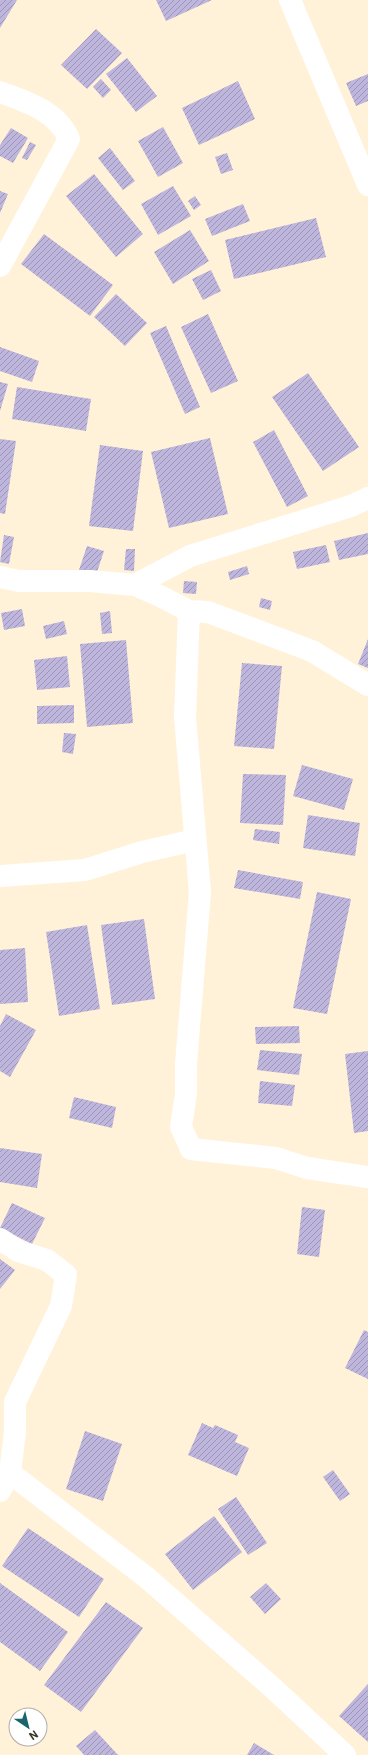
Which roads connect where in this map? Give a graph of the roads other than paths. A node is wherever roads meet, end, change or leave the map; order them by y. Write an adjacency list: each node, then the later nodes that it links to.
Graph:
1 (290, 0): 3 (street)
2 (0, 92): 4 (street)
3 (368, 185)
4 (0, 266)
5 (368, 498): 7 (street)
6 (0, 577): 7 (street)
7 (135, 585): 8 (street)
8 (189, 612): 9 (street); 10 (street)
9 (368, 685)
10 (195, 840): 11 (street); 12 (street)
11 (0, 876)
12 (368, 1177)
13 (0, 1239): 14 (street)
14 (5, 1482): 15 (street)
15 (346, 1755)

